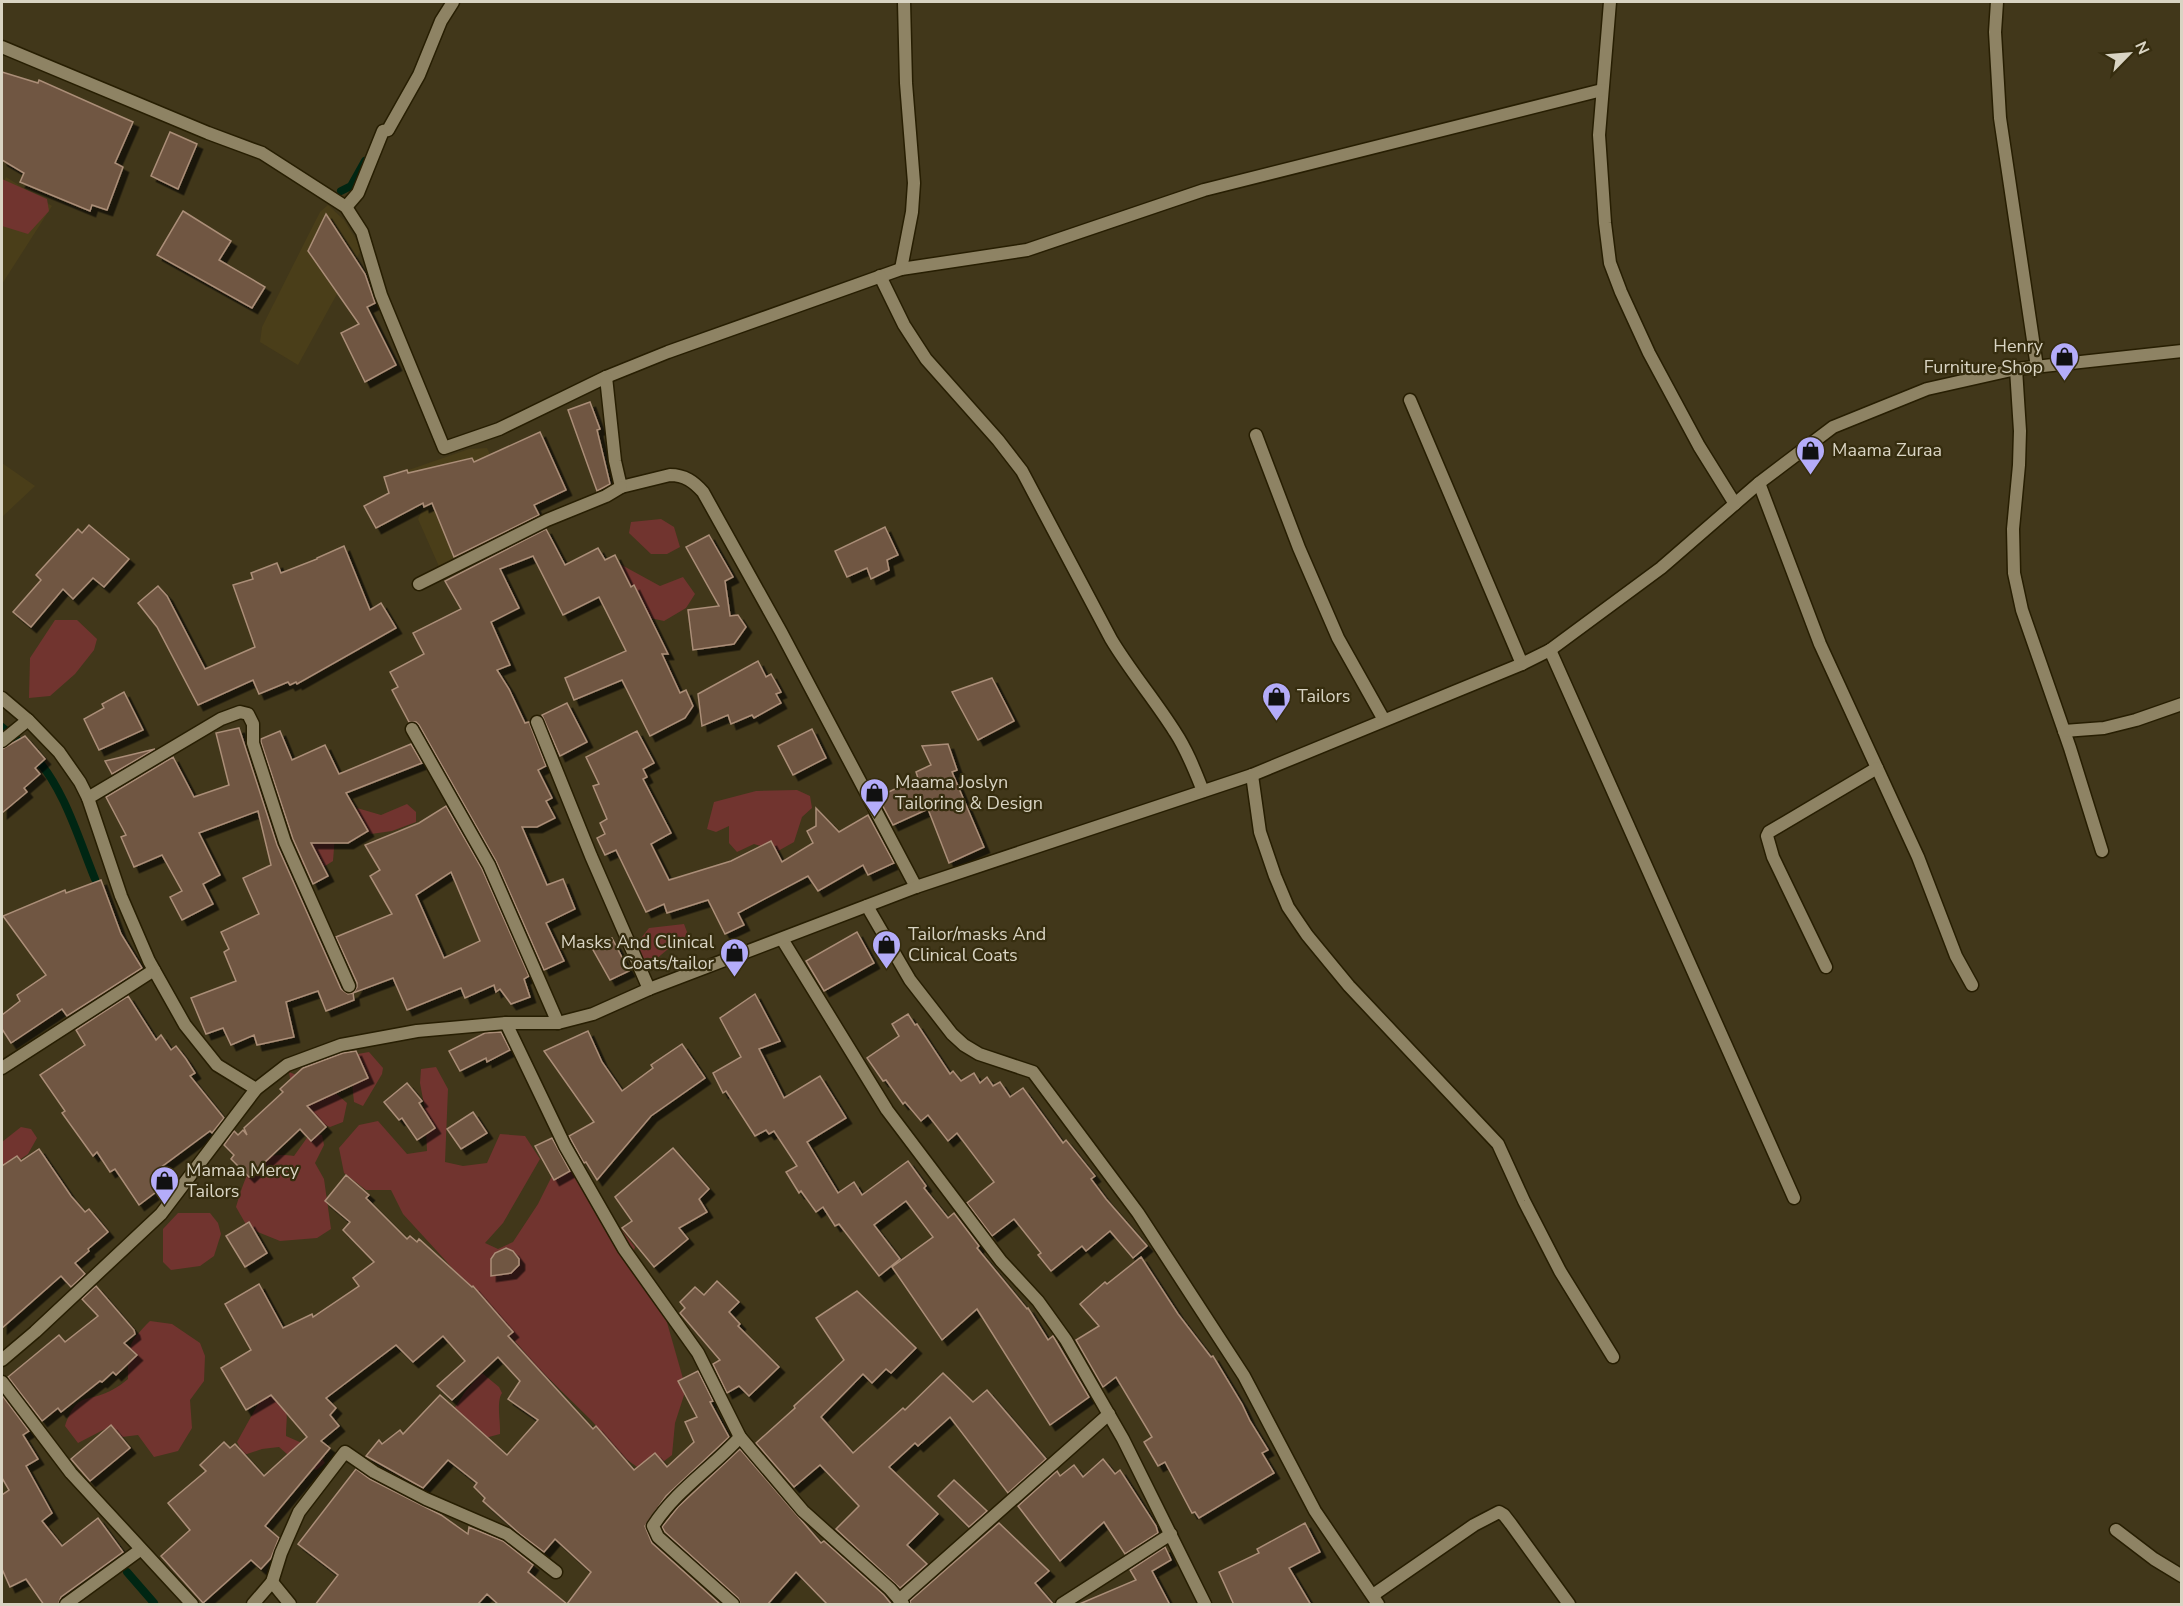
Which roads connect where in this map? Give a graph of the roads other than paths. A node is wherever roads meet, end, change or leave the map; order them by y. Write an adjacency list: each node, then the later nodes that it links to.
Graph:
1 (453, 2): 7 (street)
2 (904, 2): 8 (street)
3 (1610, 2): 6 (street)
4 (1997, 2): 11 (street)
5 (2, 47): 7 (street)
6 (1602, 90): 8 (street); 18 (street)
7 (346, 207): 13 (street)
8 (901, 269): 9 (street)
9 (880, 276): 13 (street); 32 (street)
10 (2181, 351): 11 (street)
11 (2037, 367): 12 (street)
12 (2016, 369): 16 (street); 28 (street)
13 (606, 377): 17 (street)
14 (1410, 400): 21 (street)
15 (1256, 435): 25 (street)
16 (1759, 483): 18 (street); 30 (street)
17 (621, 487): 19 (street); 35 (street)
18 (1735, 504): 20 (street)
19 (419, 584)
20 (1551, 650): 21 (street); 47 (street)
21 (1522, 664): 25 (street)
22 (2, 698): 24 (street)
23 (2181, 704): 28 (street)
24 (28, 720): 29 (street); 33 (street)
25 (1384, 720): 31 (street)
26 (537, 722): 42 (street)
27 (412, 729): 44 (street)
28 (2064, 731): 34 (street)
29 (2, 741)
30 (1877, 768): 38 (street); 40 (street)
31 (1252, 775): 32 (street); 48 (street)
32 (1203, 791): 35 (street)
33 (88, 798): 39 (street); 41 (street)
34 (2102, 851)
35 (916, 887): 36 (street)
36 (867, 906): 37 (street); 59 (street)
37 (782, 939): 42 (street); 51 (street)
38 (1826, 967)
39 (154, 970): 45 (street); 46 (street)
40 (1972, 985)
41 (349, 986)
42 (649, 989): 44 (street)
43 (506, 1023): 44 (street); 46 (street); 52 (street)
44 (558, 1023)
45 (2, 1068)
46 (256, 1089): 49 (street)
47 (1794, 1198)
48 (1613, 1357)
49 (2, 1360)
50 (2, 1382): 55 (street)
51 (1109, 1414): 54 (street); 60 (street)
52 (740, 1437): 60 (street); 65 (street)
53 (2116, 1530): 57 (street)
54 (1171, 1534): 66 (street); 67 (street)
55 (140, 1550): 61 (street); 62 (street)
56 (556, 1572): 58 (street)
57 (2181, 1576)
58 (272, 1582): 63 (street); 64 (street)
59 (1376, 1600): 68 (street)
60 (901, 1602)
61 (66, 1605)
62 (192, 1605)
63 (254, 1605)
64 (290, 1605)
65 (733, 1605)
66 (1062, 1605)
67 (1205, 1605)
68 (1569, 1605)

